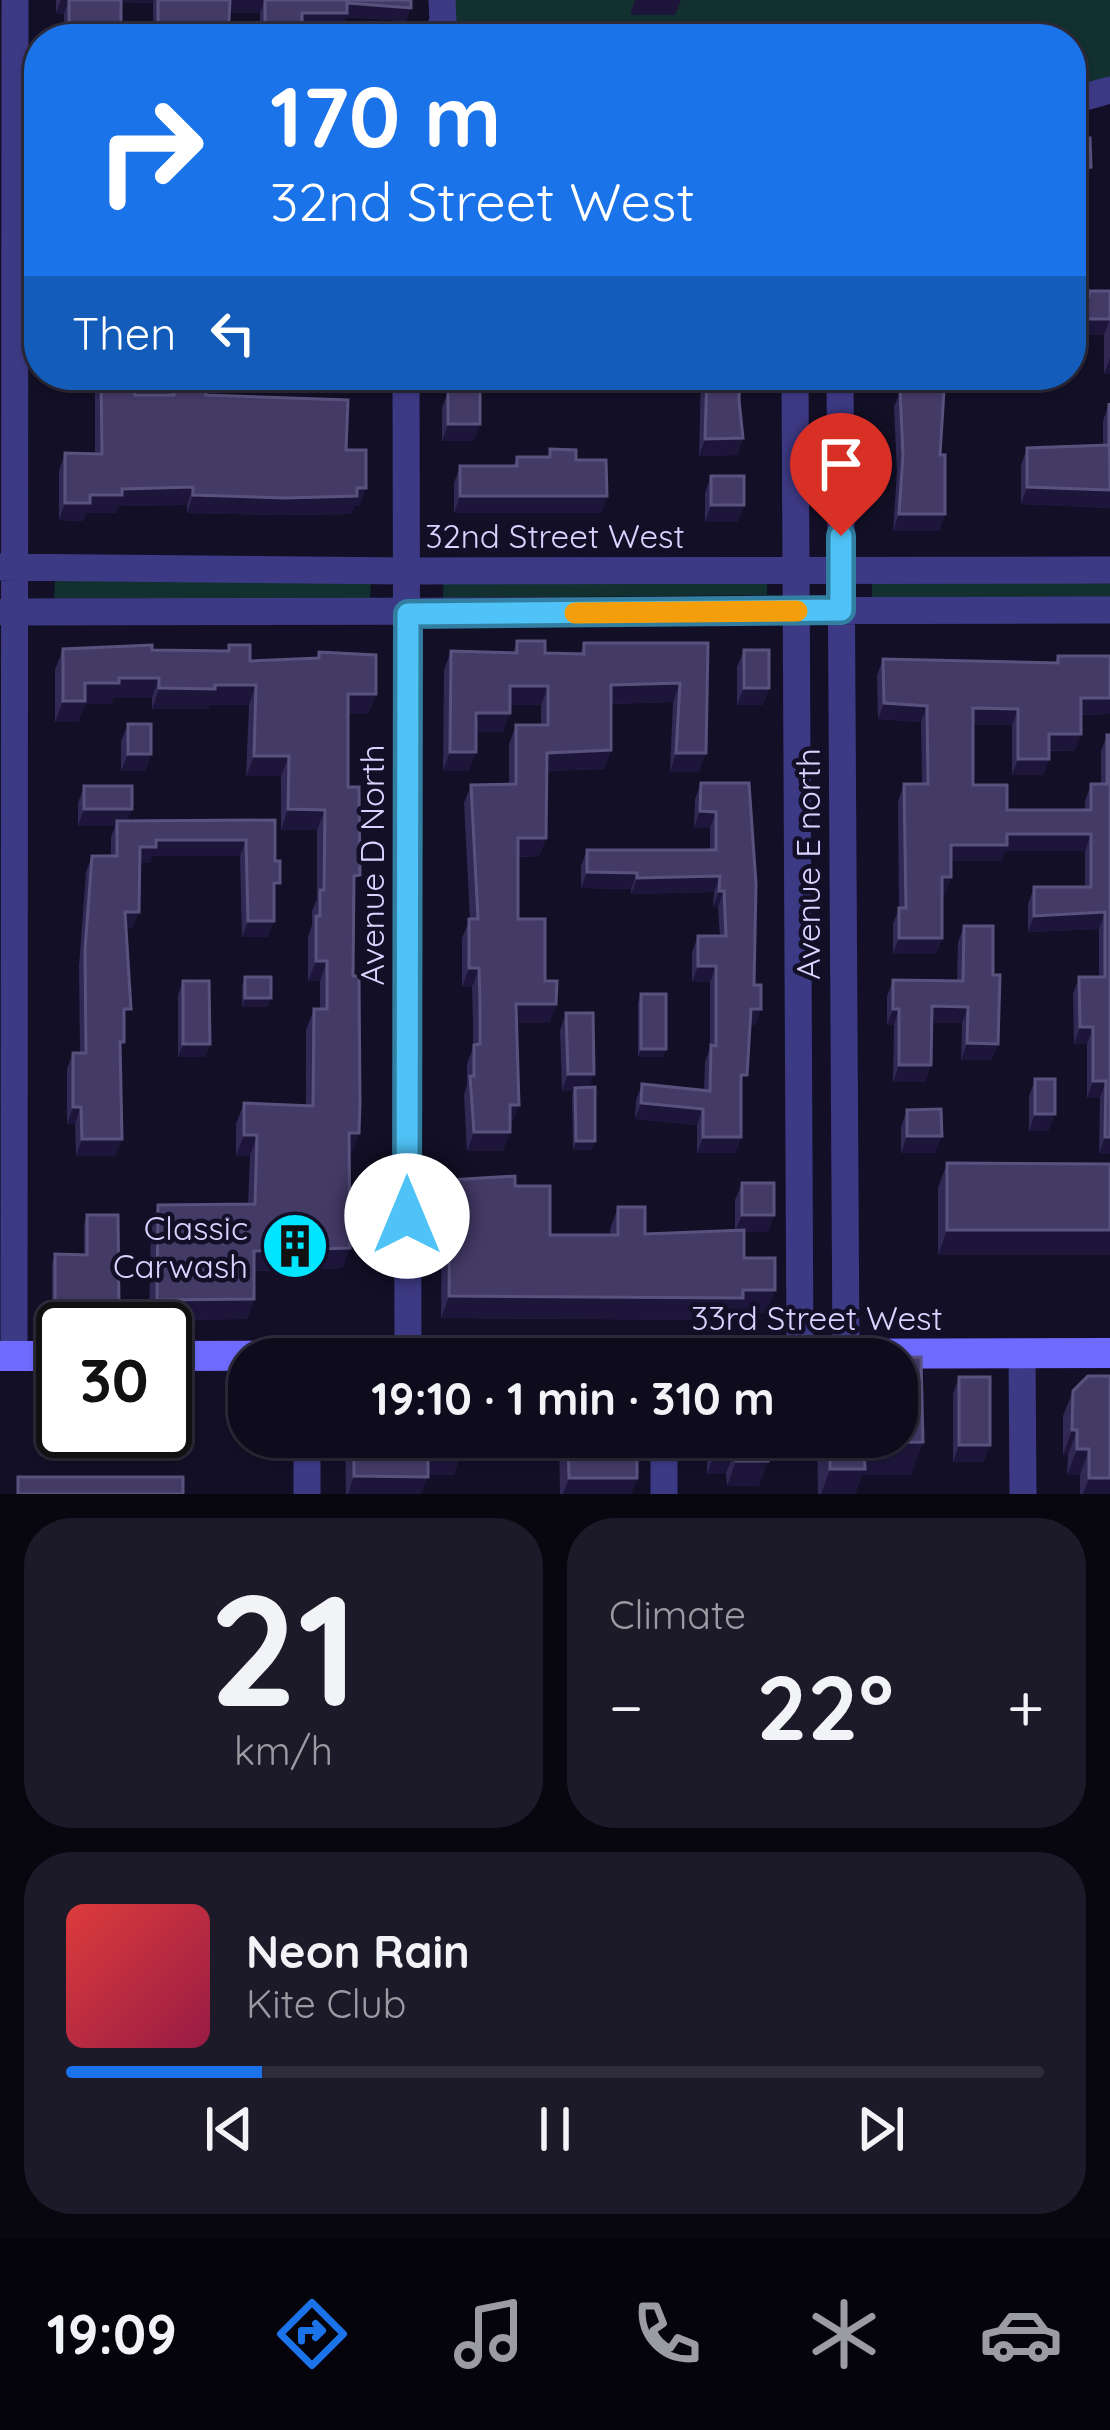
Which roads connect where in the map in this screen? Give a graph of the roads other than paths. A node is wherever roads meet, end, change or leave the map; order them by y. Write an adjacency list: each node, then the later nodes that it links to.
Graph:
1 (15, 0): 5 (street)
2 (406, 390): 9 (street, Avenue D North)
3 (795, 390): 8 (street, Avenue E north)
4 (840, 390): 6 (street, Avenue E north)
5 (8, 567): 9 (street, 32nd Street West); 13 (street)
6 (841, 569): 7 (street, 32nd Street West); 8 (street, 32nd Street West); 10 (street, Avenue E north)
7 (1110, 570)
8 (798, 571): 9 (street, 32nd Street West); 12 (street, Avenue E north)
9 (406, 572): 14 (street, Avenue D North)
10 (841, 610): 11 (street); 12 (street); 17 (street, Avenue E north)
11 (1110, 610)
12 (797, 611): 14 (street); 16 (street, Avenue E north)
13 (9, 612): 14 (street); 21 (street)
14 (408, 614): 15 (street, Avenue D North)
15 (408, 1338)
16 (800, 1338)
17 (846, 1338)
18 (918, 1353): 19 (main road, 33rd Street West)
19 (1022, 1353): 20 (main road, 33rd Street West); 28 (street)
20 (1110, 1353)
21 (7, 1356)
22 (192, 1356): 23 (main road, 33rd Street West)
23 (228, 1357)
24 (307, 1458): 26 (street)
25 (664, 1458): 27 (street)
26 (307, 1494)
27 (664, 1494)
28 (1023, 1494)

